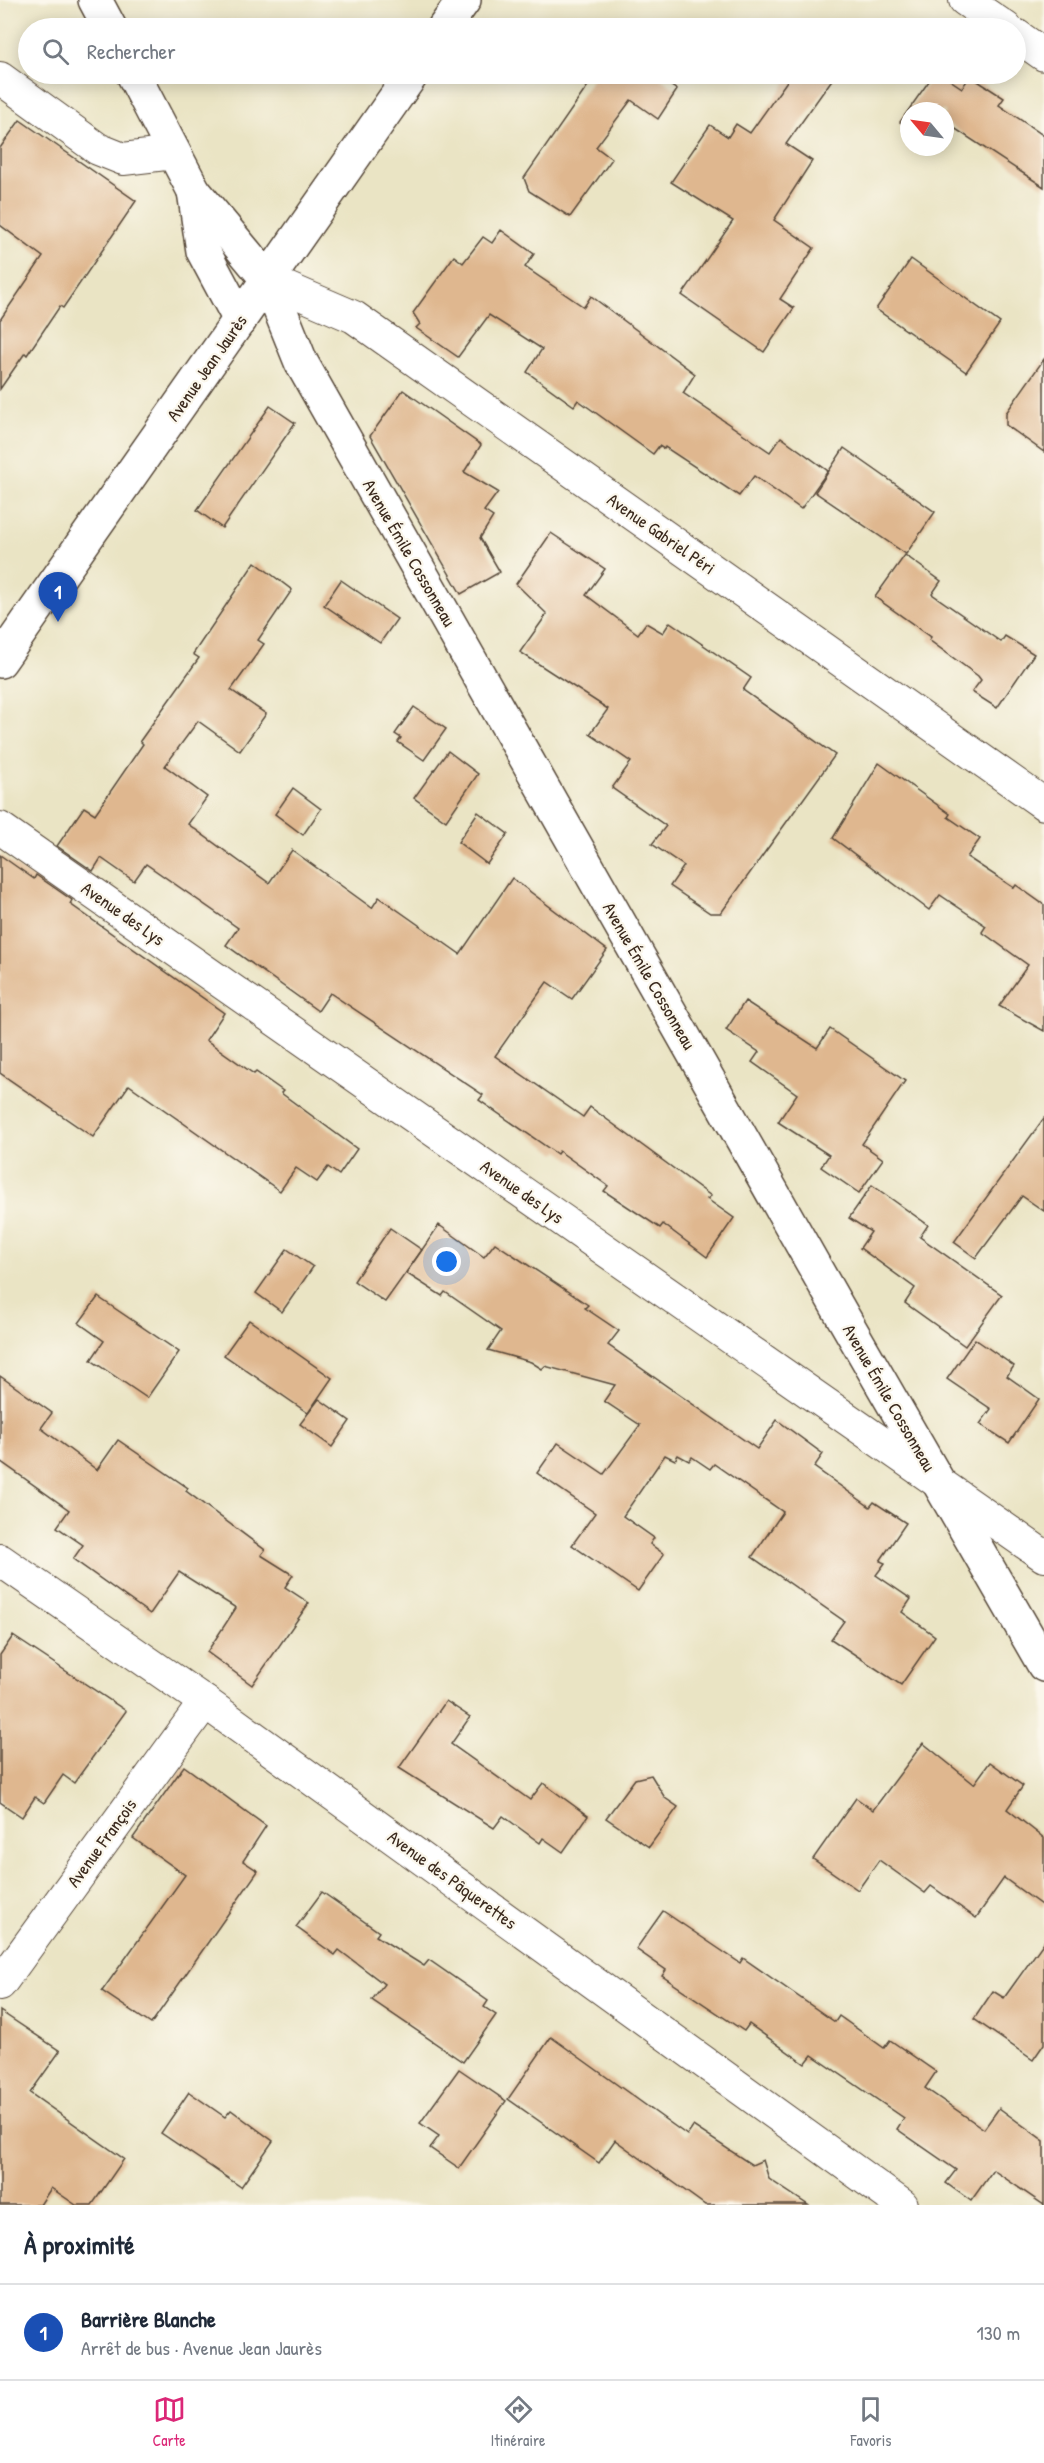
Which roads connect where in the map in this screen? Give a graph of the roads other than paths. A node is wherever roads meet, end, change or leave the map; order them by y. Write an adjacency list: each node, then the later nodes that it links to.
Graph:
1 (95, 0): 4 (street)
2 (464, 0): 5 (street)
3 (965, 0): 6 (street)
4 (105, 18)
5 (451, 18)
6 (991, 18)
7 (1026, 42): 8 (street)
8 (1044, 55)
9 (0, 78): 12 (street)
10 (138, 84): 12 (street)
11 (405, 84): 14 (street, Avenue Jean Jaurès)
12 (174, 153): 13 (street)
13 (194, 191): 14 (street, Avenue Émile Cossonneau); 15 (street)
14 (268, 280): 15 (street, Avenue Jean Jaurès); 17 (street, Avenue Gabriel Péri); 19 (street, Avenue Émile Cossonneau)
15 (240, 321): 16 (street, Avenue Jean Jaurès)
16 (0, 661)
17 (1044, 804)
18 (0, 828): 19 (street, Avenue des Lys)
19 (937, 1482): 20 (street, Avenue des Lys); 22 (street, Avenue Émile Cossonneau)
20 (1044, 1556)
21 (0, 1560): 23 (street, Avenue des Pâquerettes)
22 (1044, 1665)
23 (205, 1702): 24 (street, Avenue François); 25 (street, Avenue des Pâquerettes)
24 (0, 1984)
25 (902, 2205)

